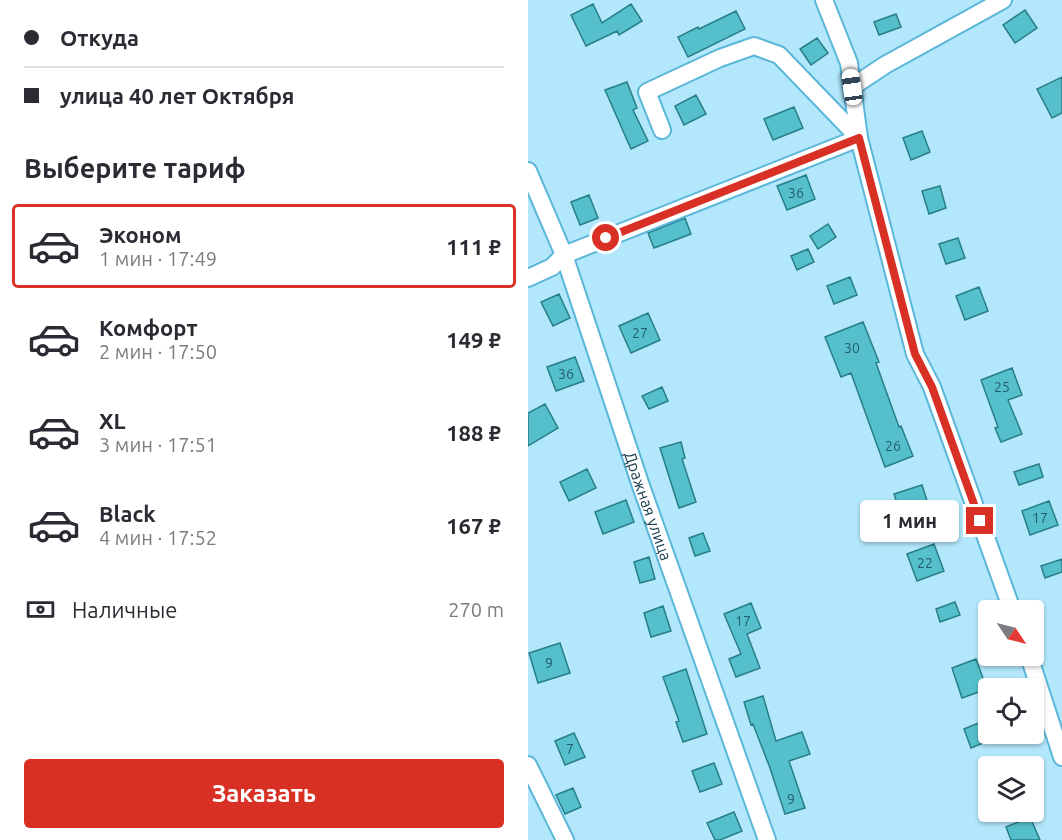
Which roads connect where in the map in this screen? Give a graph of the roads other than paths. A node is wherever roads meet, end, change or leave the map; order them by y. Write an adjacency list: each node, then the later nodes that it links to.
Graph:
1 (824, 0): 3 (street)
2 (1003, 0): 3 (street)
3 (852, 87): 5 (street)
4 (663, 130): 5 (street)
5 (859, 138): 7 (street); 9 (street)
6 (528, 171): 7 (street, Дражная улица)
7 (564, 255): 8 (street); 14 (street, Дражная улица)
8 (528, 278)
9 (1008, 600)
10 (1032, 666): 11 (street)
11 (1062, 757)
12 (528, 765): 13 (street)
13 (565, 840)
14 (767, 840)

